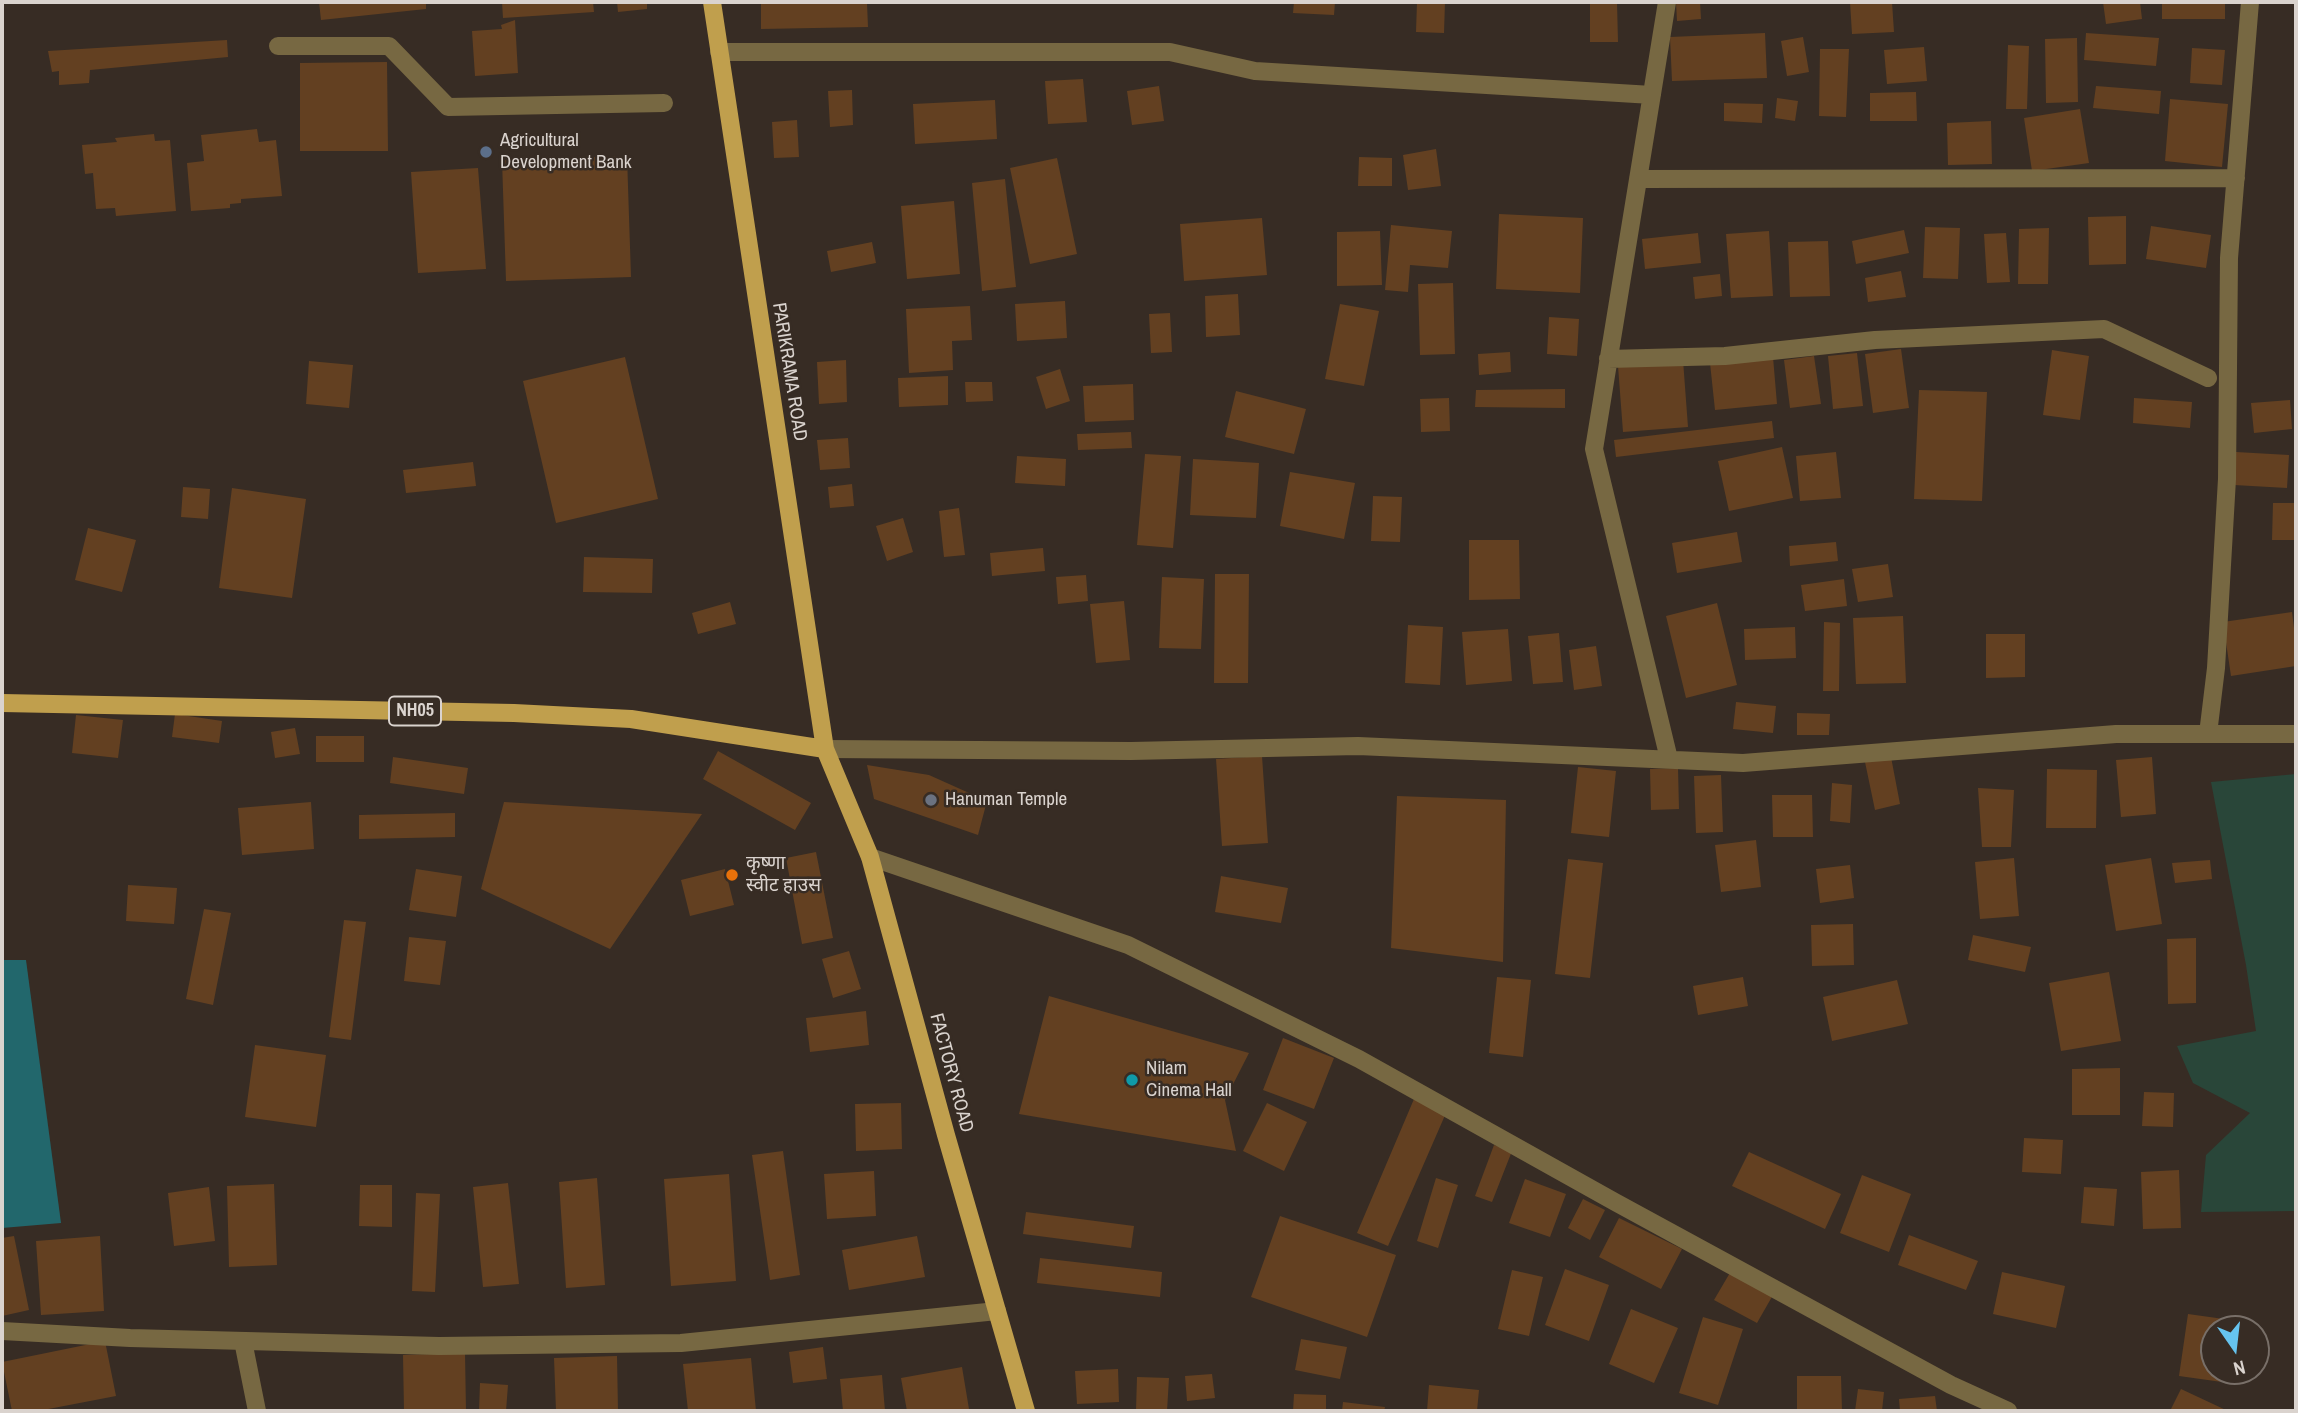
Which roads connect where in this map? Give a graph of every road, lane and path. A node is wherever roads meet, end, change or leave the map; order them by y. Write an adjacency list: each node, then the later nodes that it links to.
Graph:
1 (712, 2): 5 (main road, PARIKRAMA ROAD)
2 (1667, 2): 6 (street)
3 (2250, 2): 8 (street)
4 (278, 46): 7 (street)
5 (719, 52): 6 (street); 15 (main road, PARIKRAMA ROAD)
6 (1652, 95): 9 (street)
7 (664, 103)
8 (2236, 178): 9 (street); 13 (street)
9 (1639, 179): 10 (street)
10 (1608, 359): 11 (street); 16 (street)
11 (2208, 379)
12 (2, 703): 15 (main road, NH05)
13 (2208, 734): 14 (street); 16 (street)
14 (2296, 734)
15 (825, 749): 16 (street); 17 (main road, FACTORY ROAD)
16 (1669, 759)
17 (870, 857): 18 (main road, FACTORY ROAD); 23 (street)
18 (997, 1311): 20 (street); 22 (main road, FACTORY ROAD)
19 (2, 1331): 20 (street)
20 (243, 1341): 21 (street)
21 (257, 1411)
22 (1026, 1411)
23 (2008, 1411)

